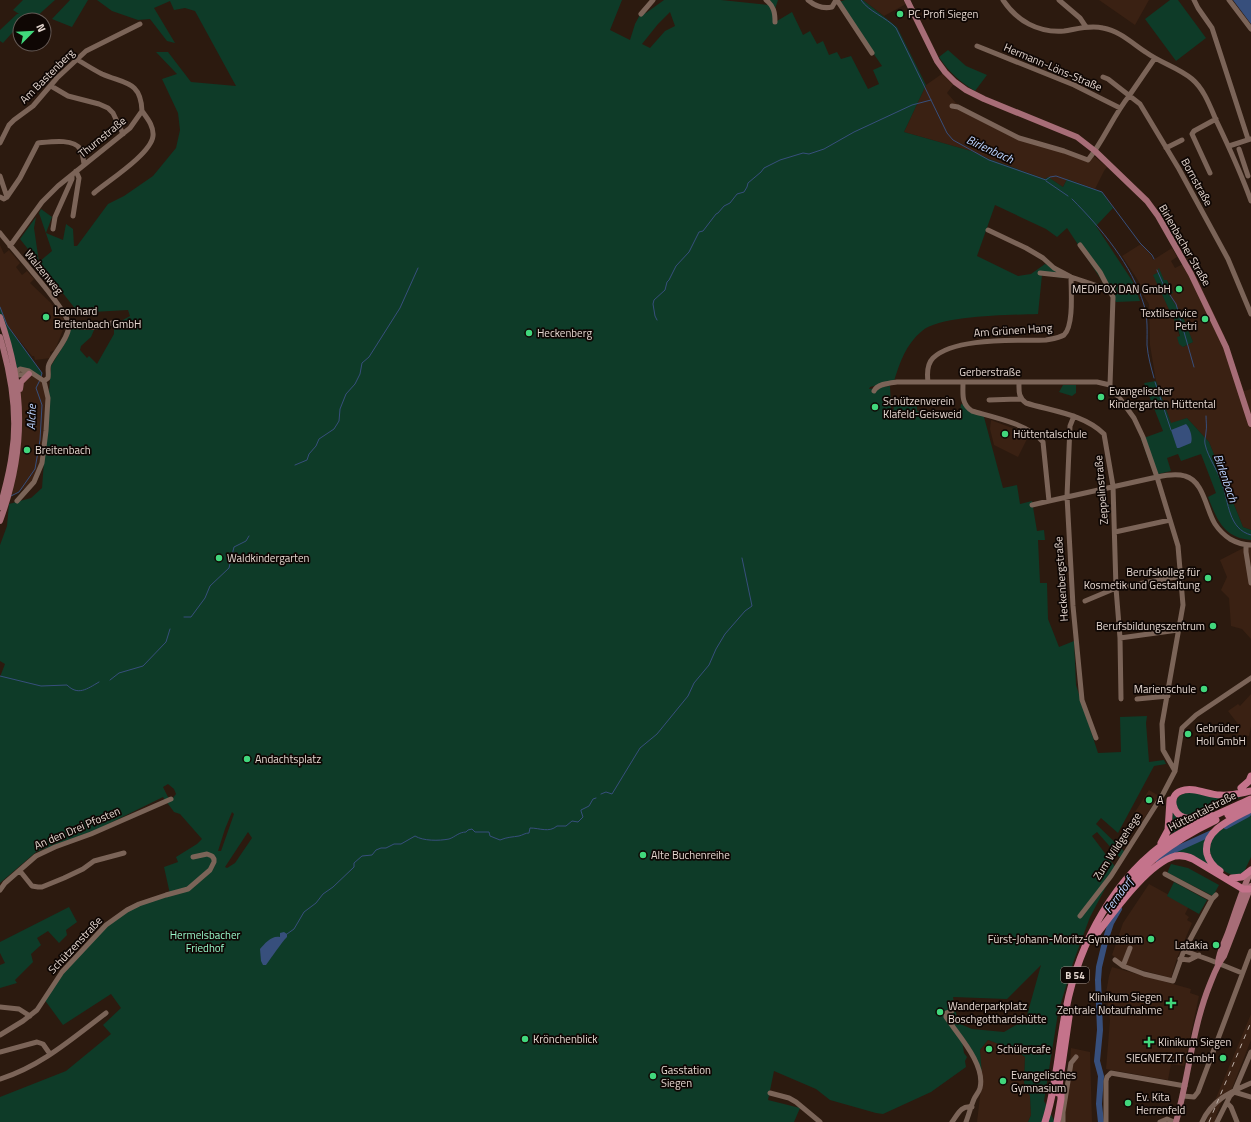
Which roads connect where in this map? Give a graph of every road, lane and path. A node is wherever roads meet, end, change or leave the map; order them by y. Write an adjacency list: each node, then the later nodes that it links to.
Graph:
1 (653, 0): 10 (street)
2 (766, 0): 11 (street)
3 (808, 0): 4 (street)
4 (836, 0): 16 (street)
5 (907, 0): 33 (main road, Birlenbacher Straße)
6 (1003, 0): 13 (street)
7 (1059, 0): 13 (street)
8 (1194, 0): 27 (street)
9 (1229, 0): 14 (street)
10 (641, 14)
11 (775, 22)
12 (140, 24): 18 (street, Am Bastenberg)
13 (1086, 27): 17 (street)
14 (1251, 29)
15 (977, 46): 23 (street, Hermann-Löns-Straße)
16 (872, 53)
17 (1155, 58): 21 (street); 25 (street)
18 (78, 60): 20 (street, Am Bastenberg); 24 (street)
19 (1103, 77): 21 (street, Bornstraße)
20 (51, 86): 26 (street); 29 (street, Am Bastenberg)
21 (1130, 95): 23 (street); 31 (street, Bornstraße)
22 (952, 106): 33 (street)
23 (1120, 108): 33 (street)
24 (142, 110): 26 (street, Thurnstraße); 40 (street)
25 (1216, 119): 30 (street); 36 (street)
26 (123, 134): 34 (street, Thurnstraße)
27 (1250, 139): 30 (street)
28 (1182, 140): 31 (street)
29 (0, 143)
30 (1229, 146): 39 (street)
31 (1166, 148): 53 (street, Bornstraße)
32 (1239, 149): 39 (street)
33 (1095, 151): 70 (main road, Birlenbacher Straße)
34 (84, 164): 35 (street, Thurnstraße); 42 (street)
35 (76, 171): 37 (street, Thurnstraße); 44 (street, Thurnstraße)
36 (1210, 173)
37 (72, 175): 45 (street); 49 (street, Thurnstraße)
38 (0, 176): 42 (street)
39 (1247, 176): 43 (street)
40 (94, 193)
41 (0, 197): 42 (street)
42 (7, 198)
43 (1251, 201)
44 (73, 216)
45 (53, 229)
46 (988, 230): 51 (street)
47 (0, 233): 49 (street, Walzenweg)
48 (1080, 245): 52 (street)
49 (10, 246): 56 (street, Walzenweg)
50 (1040, 273): 51 (street)
51 (1071, 277): 52 (street); 61 (street, Am Grünen Hang)
52 (1110, 290): 64 (street)
53 (1251, 314)
54 (0, 317): 58 (main road)
55 (112, 323): 56 (street)
56 (69, 325): 60 (street)
57 (0, 337): 58 (main road)
58 (12, 374): 59 (street); 66 (main road); 74 (main road)
59 (30, 374): 60 (street); 66 (main road)
60 (44, 381): 75 (street)
61 (928, 382): 63 (street, Gerberstraße); 65 (street, Gerberstraße)
62 (1019, 382): 63 (street, Gerberstraße); 64 (street, Gerberstraße); 67 (street)
63 (963, 383): 76 (street)
64 (1110, 385): 71 (street)
65 (874, 392)
66 (19, 398): 74 (main road)
67 (1020, 399): 68 (street, Zeppelinstraße); 69 (street, Zeppelinstraße)
68 (989, 400)
69 (1074, 416): 72 (street, Zeppelinstraße); 73 (street, Heckenbergstraße)
70 (1251, 424)
71 (1157, 477): 72 (street); 79 (street); 82 (street)
72 (1112, 486): 73 (street); 81 (street, Zeppelinstraße)
73 (1067, 496): 76 (street); 93 (street, Heckenbergstraße)
74 (5, 498): 78 (main road); 80 (main road)
75 (17, 501)
76 (1049, 501): 77 (street)
77 (1032, 505)
78 (0, 507)
79 (1170, 520): 81 (street); 83 (street)
80 (0, 521)
81 (1115, 532): 85 (street, Zeppelinstraße)
82 (1249, 545): 84 (street)
83 (1181, 576): 85 (street); 87 (street)
84 (1251, 584)
85 (1116, 588): 86 (street); 88 (street, Zeppelinstraße)
86 (1085, 601)
87 (1178, 630): 88 (street); 90 (street)
88 (1120, 638): 91 (street, Zeppelinstraße)
89 (1251, 678): 94 (street, Zum Wildgehege)
90 (1168, 696): 92 (street); 94 (street)
91 (1121, 699)
92 (1137, 700)
93 (1096, 738)
94 (1175, 770): 113 (street, Zum Wildgehege)
95 (1251, 776): 97 (highway)
96 (1251, 786): 97 (highway)
97 (1242, 788): 104 (highway)
98 (1251, 791): 103 (highway)
99 (1251, 798): 103 (highway, Hüttentalstraße / B 54)
100 (171, 799): 108 (street, An den Drei Pfosten)
101 (1251, 804): 114 (highway, Hüttentalstraße / B 54)
102 (1251, 809): 110 (highway)
103 (1223, 812): 104 (highway, Hüttentalstraße / B 54)
104 (1156, 850): 146 (highway, Hüttentalstraße / B 54)
105 (124, 853): 108 (street)
106 (193, 857): 127 (street, Schützenstraße)
107 (1251, 870): 110 (highway); 111 (main road)
108 (20, 871): 112 (street, An den Drei Pfosten)
109 (1165, 874): 116 (street)
110 (1232, 878): 111 (highway)
111 (1247, 887): 114 (highway); 121 (main road)
112 (0, 890)
113 (1080, 916)
114 (1096, 935): 133 (highway, Hüttentalstraße / B 54)
115 (1130, 948): 122 (street)
116 (1185, 951): 118 (street); 119 (street)
117 (1251, 951): 123 (street)
118 (1199, 956): 119 (street); 121 (street)
119 (1180, 959): 122 (street)
120 (1115, 960): 122 (street)
121 (1218, 963): 123 (street); 136 (main road)
122 (1123, 966)
123 (1242, 973): 139 (street)
124 (0, 1007): 127 (street)
125 (952, 1011): 142 (street)
126 (106, 1013): 131 (street)
127 (30, 1016): 128 (street, Schützenstraße)
128 (0, 1035)
129 (0, 1052): 131 (street)
130 (1251, 1052): 137 (street)
131 (50, 1054): 134 (street)
132 (1076, 1057): 149 (street)
133 (1061, 1078): 147 (highway, Hüttentalstraße / B 54); 148 (highway, B 54)
134 (0, 1079)
135 (1251, 1083): 153 (street)
136 (1185, 1086): 139 (main road); 150 (street)
137 (1234, 1092): 140 (street); 141 (street)
138 (770, 1093): 143 (street)
139 (1183, 1096): 152 (main road)
140 (1251, 1097)
141 (1227, 1103): 154 (street); 155 (street)
142 (972, 1107): 144 (street); 145 (street)
143 (820, 1122)
144 (952, 1122)
145 (966, 1122)
146 (1045, 1122)
147 (1050, 1122)
148 (1057, 1122)
149 (1063, 1122)
150 (1106, 1122)
151 (1160, 1122): 152 (street)
152 (1175, 1122)
153 (1202, 1122)
154 (1217, 1122)
155 (1237, 1122)

